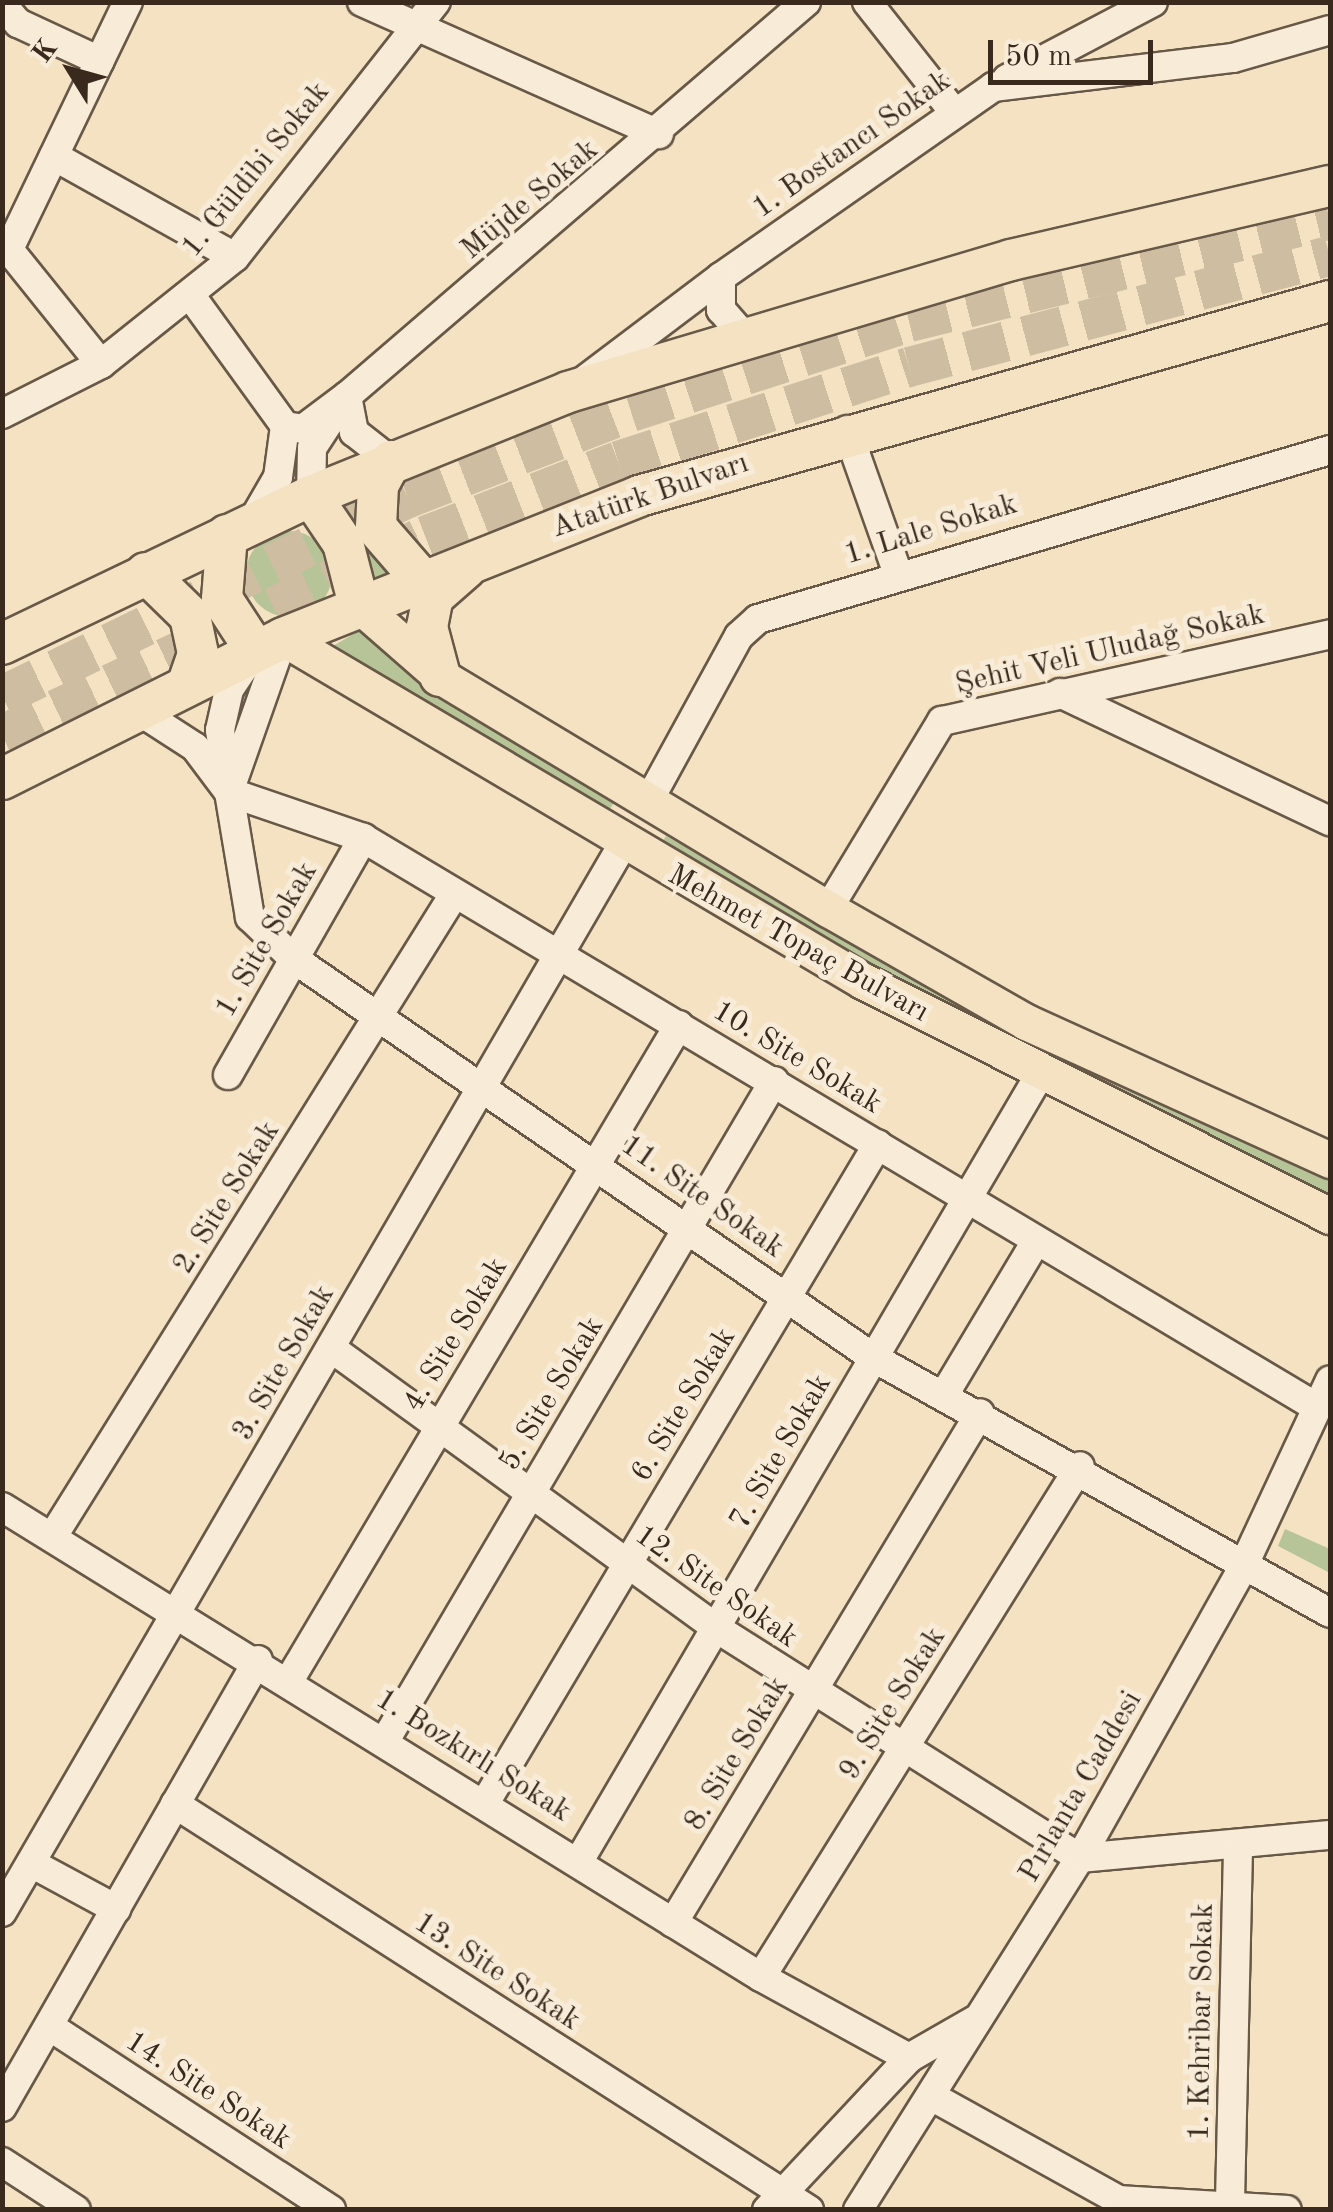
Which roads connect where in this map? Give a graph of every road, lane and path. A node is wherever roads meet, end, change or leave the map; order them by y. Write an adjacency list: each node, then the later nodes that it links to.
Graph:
1 (128, 2): 11 (street)
2 (362, 2): 9 (street)
3 (436, 2): 9 (street, 1. Güldibi Sokak)
4 (806, 2): 14 (street, Müjde Sokak)
5 (867, 2): 13 (street)
6 (1154, 2): 8 (street)
7 (2, 4): 11 (street)
8 (1117, 12): 12 (street)
9 (414, 25): 14 (street); 18 (street, 1. Güldibi Sokak)
10 (1330, 30): 12 (street, 1. Bostancı Sokak)
11 (100, 60): 15 (street)
12 (993, 87): 13 (street, 1. Bostancı Sokak)
13 (954, 112): 19 (street, 1. Bostancı Sokak)
14 (660, 134): 25 (street, Müjde Sokak)
15 (54, 156): 17 (street); 18 (street)
16 (1330, 186): 22 (highway)
17 (6, 245): 23 (street)
18 (235, 256): 20 (street, 1. Güldibi Sokak)
19 (721, 277): 22 (street); 24 (street, 1. Bostancı Sokak)
20 (191, 296): 23 (street, 1. Güldibi Sokak); 27 (street)
21 (1330, 301): 28 (highway, Atatürk Bulvarı)
22 (744, 336): 24 (highway)
23 (101, 364): 26 (street, 1. Güldibi Sokak)
24 (568, 392): 30 (highway)
25 (347, 396): 27 (street, Müjde Sokak); 30 (street); 31 (street)
26 (2, 414)
27 (285, 426): 32 (street)
28 (847, 430): 33 (highway, Atatürk Bulvarı); 34 (street)
29 (1330, 450): 34 (street, 1. Lale Sokak)
30 (391, 461): 31 (highway); 36 (highway)
31 (311, 496): 32 (highway); 37 (highway)
32 (239, 529): 35 (highway); 40 (highway)
33 (484, 554): 36 (highway, Atatürk Bulvarı); 41 (highway)
34 (897, 571): 47 (street, 1. Lale Sokak)
35 (146, 573): 39 (highway); 42 (highway)
36 (421, 579): 37 (highway, Atatürk Bulvarı)
37 (359, 605): 40 (highway, Atatürk Bulvarı); 41 (main road, Mehmet Topaç Bulvarı)
38 (1330, 634): 43 (street, Şehit Veli Uludağ Sokak)
39 (2, 644)
40 (269, 645): 42 (highway, Atatürk Bulvarı); 46 (street, 11. Site Sokak); 50 (main road, Mehmet Topaç Bulvarı)
41 (440, 676): 47 (main road, Mehmet Topaç Bulvarı)
42 (188, 684): 44 (highway, Atatürk Bulvarı)
43 (1060, 693): 48 (street); 52 (street, Şehit Veli Uludağ Sokak)
44 (136, 709): 45 (highway, Atatürk Bulvarı); 46 (street)
45 (2, 779)
46 (229, 792): 49 (street, 10. Site Sokak); 54 (street, 11. Site Sokak)
47 (648, 802): 50 (main road); 52 (main road, Mehmet Topaç Bulvarı)
48 (1330, 821)
49 (362, 838): 51 (street, 10. Site Sokak); 54 (street, 1. Site Sokak)
50 (622, 846): 53 (street, 3. Site Sokak); 58 (main road, Mehmet Topaç Bulvarı)
51 (455, 893): 53 (street, 10. Site Sokak); 55 (street, 2. Site Sokak)
52 (828, 909): 62 (main road, Mehmet Topaç Bulvarı)
53 (559, 954): 56 (street, 10. Site Sokak); 60 (street, 3. Site Sokak)
54 (294, 959): 55 (street, 11. Site Sokak); 57 (street, 1. Site Sokak)
55 (378, 1018): 60 (street, 11. Site Sokak); 79 (street, 2. Site Sokak)
56 (679, 1025): 59 (street, 10. Site Sokak); 63 (street, 4. Site Sokak)
57 (228, 1074)
58 (1039, 1076): 64 (street, 7. Site Sokak); 65 (main road, Mehmet Topaç Bulvarı)
59 (774, 1082): 61 (street, 10. Site Sokak); 66 (street, 5. Site Sokak)
60 (484, 1085): 63 (street, 11. Site Sokak); 69 (street, 3. Site Sokak)
61 (878, 1144): 64 (street, 10. Site Sokak); 68 (street, 6. Site Sokak)
62 (1330, 1160)
63 (596, 1163): 66 (street, 11. Site Sokak); 75 (street, 4. Site Sokak)
64 (968, 1198): 67 (street, 10. Site Sokak); 70 (street, 7. Site Sokak)
65 (1330, 1216)
66 (688, 1227): 68 (street, 11. Site Sokak); 77 (street, 5. Site Sokak)
67 (1034, 1242): 72 (street); 73 (street, 10. Site Sokak)
68 (787, 1296): 70 (street, 11. Site Sokak); 80 (street, 6. Site Sokak)
69 (330, 1348): 75 (street, 12. Site Sokak); 82 (street, 3. Site Sokak)
70 (874, 1358): 72 (street, 11. Site Sokak); 84 (street, 7. Site Sokak)
71 (1330, 1380): 73 (street, Pırlanta Caddesi)
72 (944, 1395): 74 (street, 11. Site Sokak)
73 (1318, 1408): 81 (street, Pırlanta Caddesi)
74 (980, 1413): 76 (street, 11. Site Sokak); 87 (street, 8. Site Sokak)
75 (438, 1430): 77 (street, 12. Site Sokak); 86 (street, 4. Site Sokak)
76 (1080, 1466): 81 (street, 11. Site Sokak); 89 (street, 9. Site Sokak)
77 (530, 1496): 80 (street, 12. Site Sokak); 88 (street, 5. Site Sokak)
78 (2, 1507): 79 (street, 1. Bozkırlı Sokak)
79 (53, 1536): 82 (street, 1. Bozkırlı Sokak)
80 (627, 1566): 84 (street, 12. Site Sokak); 90 (street, 6. Site Sokak)
81 (1242, 1569): 83 (street, 11. Site Sokak); 94 (street, Pırlanta Caddesi)
82 (176, 1613): 85 (street, 1. Bozkırlı Sokak); 95 (street, 3. Site Sokak)
83 (1330, 1613)
84 (716, 1628): 87 (street, 12. Site Sokak); 96 (street, 7. Site Sokak)
85 (258, 1660): 86 (street, 1. Bozkırlı Sokak); 91 (street)
86 (290, 1679): 88 (street, 1. Bozkırlı Sokak)
87 (812, 1692): 89 (street, 12. Site Sokak); 99 (street, 8. Site Sokak)
88 (386, 1739): 90 (street, 1. Bozkırlı Sokak)
89 (904, 1747): 94 (street, 12. Site Sokak); 100 (street, 9. Site Sokak)
90 (485, 1803): 96 (street, 1. Bozkırlı Sokak)
91 (176, 1804): 97 (street); 107 (street, 13. Site Sokak)
92 (1330, 1835): 93 (street)
93 (1238, 1844): 94 (street); 108 (street, 1. Kehribar Sokak)
94 (1080, 1858): 101 (street, Pırlanta Caddesi)
95 (31, 1862): 97 (street); 98 (street, 3. Site Sokak)
96 (579, 1862): 99 (street, 1. Bozkırlı Sokak)
97 (116, 1910): 102 (street)
98 (2, 1912)
99 (673, 1923): 100 (street, 1. Bozkırlı Sokak)
100 (761, 1976): 103 (street, 1. Bozkırlı Sokak)
101 (981, 2016): 103 (street); 104 (street, Pırlanta Caddesi)
102 (49, 2026): 105 (street); 111 (street, 14. Site Sokak)
103 (909, 2058): 107 (street)
104 (931, 2096): 109 (street); 113 (street, Pırlanta Caddesi)
105 (2, 2108)
106 (5, 2170): 110 (street)
107 (775, 2201): 112 (street, 13. Site Sokak)
108 (1230, 2202): 109 (street); 114 (street)
109 (1157, 2204)
110 (76, 2210)
111 (331, 2210)
112 (809, 2210)
113 (858, 2210)
114 (1287, 2210)

